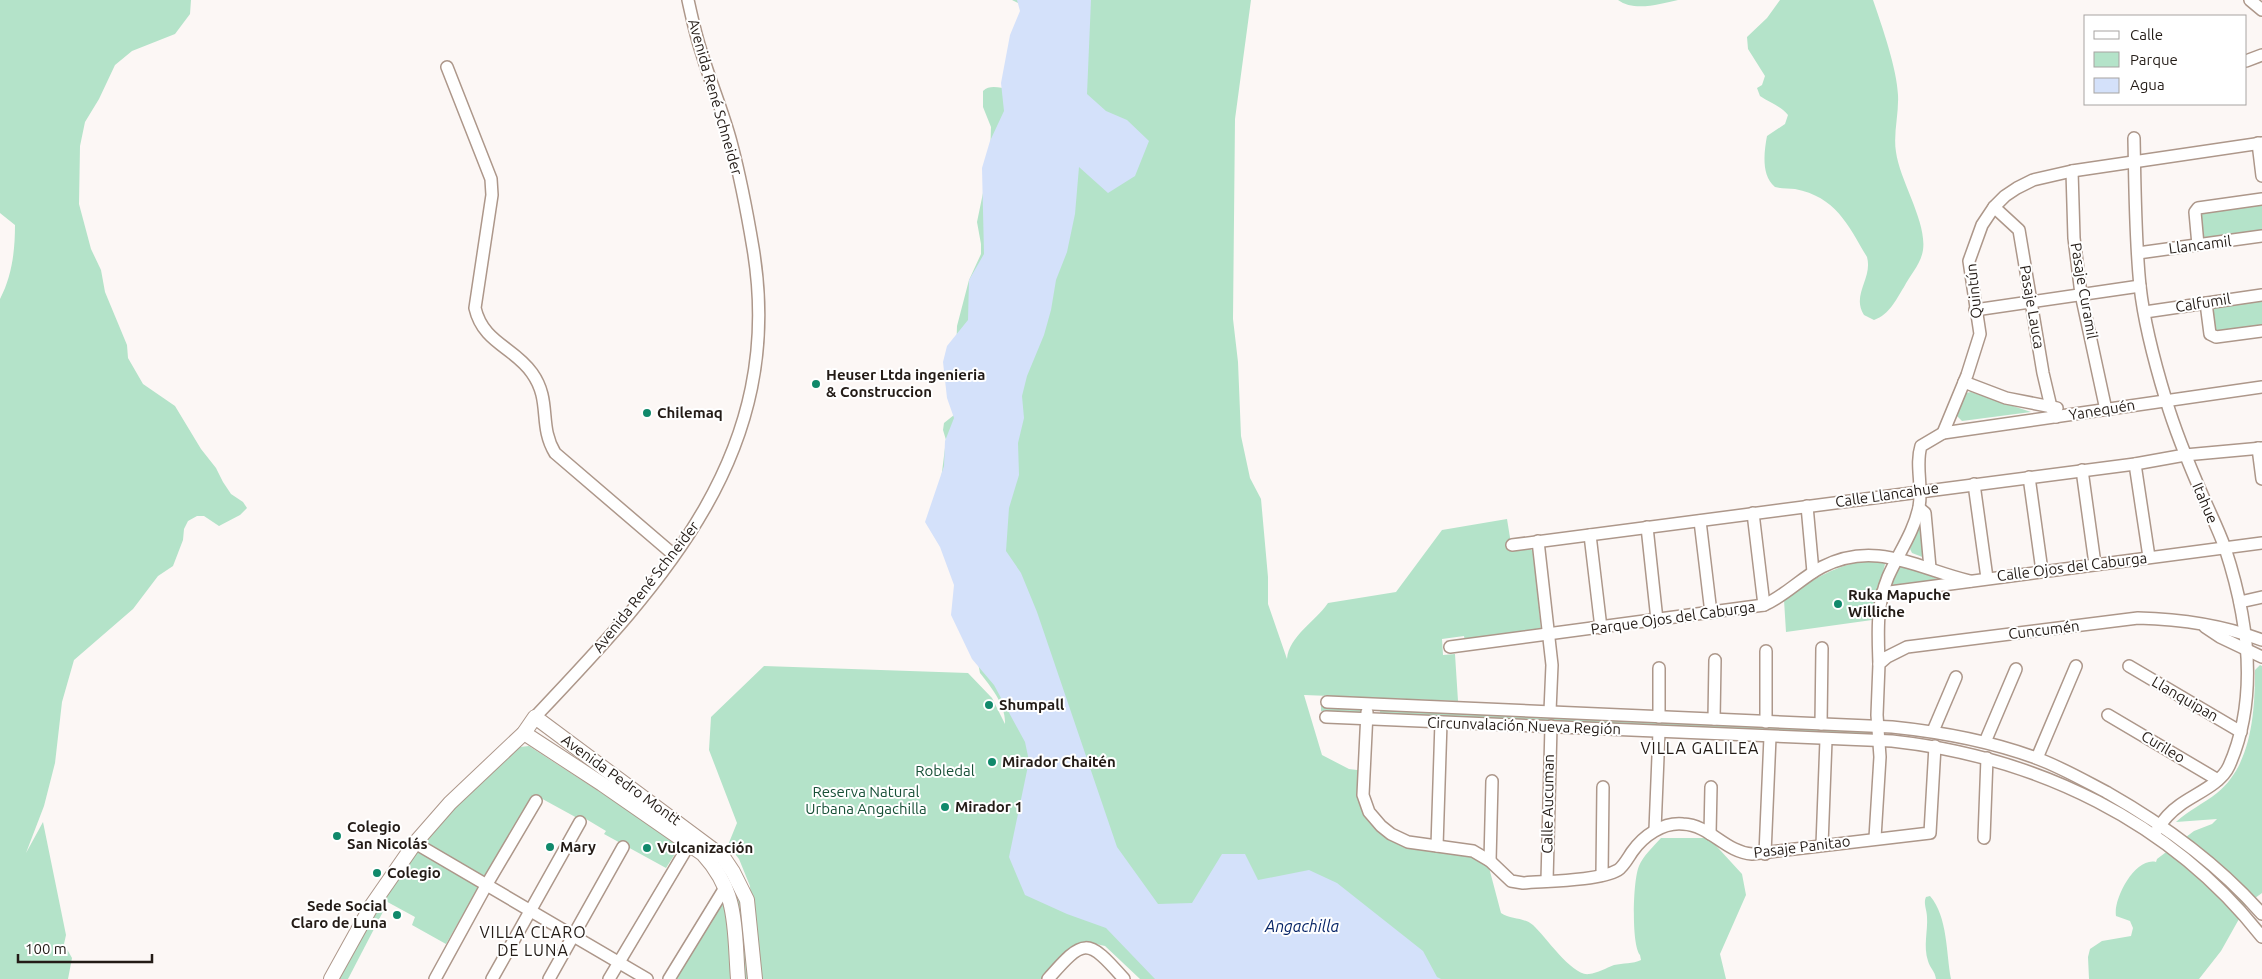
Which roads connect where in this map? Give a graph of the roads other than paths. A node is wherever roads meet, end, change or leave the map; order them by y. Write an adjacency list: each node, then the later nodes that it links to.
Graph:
1 (688, 0): 49 (street, Avenida René Schneider)
2 (2250, 0): 3 (street)
3 (2262, 10)
4 (2262, 55): 5 (street)
5 (2247, 61)
6 (447, 67): 49 (street)
7 (2134, 138): 9 (street, Itahue)
8 (2260, 143): 9 (street, Quintún); 11 (street)
9 (2134, 162): 10 (street, Quintún); 16 (street, Itahue)
10 (2072, 171): 13 (street, Quintún); 18 (street, Pasaje Curamil)
11 (2262, 176)
12 (2262, 200): 15 (street)
13 (1994, 207): 20 (street, Pasaje Lauca); 22 (street, Quintún)
14 (2262, 236): 15 (street, Llancamil)
15 (2198, 245): 16 (street, Llancamil)
16 (2138, 253): 17 (street, Itahue)
17 (2140, 286): 18 (street); 23 (street, Itahue)
18 (2081, 294): 20 (street); 28 (street, Pasaje Curamil)
19 (2262, 295): 21 (street, Calfumil)
20 (2030, 302): 22 (street); 29 (street, Pasaje Lauca)
21 (2206, 303): 23 (street, Calfumil); 24 (street)
22 (1975, 310): 25 (street, Quintún)
23 (2145, 312): 27 (street, Itahue)
24 (2262, 331)
25 (1964, 382): 29 (street); 30 (street, Quintún)
26 (2262, 387): 27 (street, Yanequén)
27 (2166, 400): 28 (street, Yanequén); 32 (street, Itahue)
28 (2106, 410): 29 (street, Yanequén)
29 (2053, 412): 30 (street, Yanequén)
30 (1943, 433): 38 (street)
31 (2260, 448): 32 (street, Calle Llancahue); 36 (street)
32 (2185, 455): 33 (street, Calle Llancahue); 48 (street, Itahue)
33 (2135, 464): 34 (street, Calle Llancahue); 51 (street)
34 (2082, 470): 35 (street, Calle Llancahue); 52 (street)
35 (2030, 477): 37 (street, Calle Llancahue); 54 (street)
36 (2262, 479)
37 (1974, 484): 38 (street, Calle Llancahue); 56 (street)
38 (1922, 490): 39 (street, Calle Llancahue); 40 (street)
39 (1807, 506): 41 (street, Calle Llancahue); 55 (street)
40 (1919, 508): 50 (street); 53 (street)
41 (1753, 513): 42 (street, Calle Llancahue); 61 (street)
42 (1700, 521): 43 (street, Calle Llancahue); 62 (street)
43 (1647, 528): 44 (street, Calle Llancahue); 63 (street)
44 (1590, 535): 45 (street, Calle Llancahue); 65 (street)
45 (1538, 541): 47 (street, Calle Llancahue); 67 (street)
46 (2262, 543): 48 (street, Calle Ojos del Caburga)
47 (1512, 545)
48 (2224, 547): 51 (street, Calle Ojos del Caburga); 60 (street, Itahue)
49 (674, 555): 85 (street, Avenida René Schneider)
50 (1898, 557): 53 (street, Parque Ojos del Caburga); 55 (street, Parque Ojos del Caburga); 58 (street)
51 (2149, 557): 52 (street, Calle Ojos del Caburga)
52 (2095, 564): 54 (street, Calle Ojos del Caburga)
53 (1930, 568): 57 (street, Parque Ojos del Caburga)
54 (2042, 571): 56 (street, Calle Ojos del Caburga)
55 (1814, 572): 61 (street, Parque Ojos del Caburga)
56 (1986, 578): 57 (street, Calle Ojos del Caburga)
57 (1970, 581): 58 (street, Calle Ojos del Caburga)
58 (1882, 593): 75 (street)
59 (2262, 597): 60 (street)
60 (2240, 602): 66 (street, Itahue)
61 (1764, 605): 62 (street, Parque Ojos del Caburga)
62 (1711, 613): 63 (street, Parque Ojos del Caburga)
63 (1658, 620): 65 (street, Parque Ojos del Caburga)
64 (2204, 626): 66 (street, Cuncumén); 71 (street, Cuncumén); 75 (street, Cuncumén)
65 (1601, 628): 67 (street, Parque Ojos del Caburga)
66 (2247, 634): 68 (street, Cuncumén); 71 (street, Itahue)
67 (1548, 636): 69 (street, Parque Ojos del Caburga); 83 (street)
68 (2262, 640)
69 (1450, 647)
70 (1822, 648): 92 (street)
71 (2248, 650): 73 (street, Cuncumén); 97 (street, Itahue)
72 (1766, 652): 91 (street)
73 (2262, 657)
74 (1715, 660): 89 (street)
75 (1883, 661): 94 (street)
76 (2076, 666): 105 (street)
77 (2129, 666): 97 (street, Llanquipan)
78 (1659, 668): 87 (street)
79 (2016, 669): 102 (street)
80 (1956, 677): 95 (street)
81 (1327, 702): 82 (street, Circunvalación Nueva Región)
82 (1367, 703): 83 (street, Circunvalación Nueva Región); 88 (street, Pasaje Panitao)
83 (1550, 711): 87 (street, Circunvalación Nueva Región)
84 (2108, 715): 106 (street, Curileo)
85 (534, 717): 98 (main road, Avenida René Schneider); 117 (main road, Avenida Pedro Montt)
86 (1326, 717): 88 (street, Circunvalación Nueva Región)
87 (1659, 717): 89 (street, Circunvalación Nueva Región)
88 (1366, 719): 90 (street, Circunvalación Nueva Región); 120 (street, Pasaje Panitao)
89 (1714, 720): 91 (street, Circunvalación Nueva Región)
90 (1441, 722): 93 (street, Circunvalación Nueva Región); 120 (street)
91 (1766, 722): 92 (street, Circunvalación Nueva Región)
92 (1821, 724): 94 (street, Circunvalación Nueva Región)
93 (1551, 726): 96 (street, Circunvalación Nueva Región); 125 (street, Calle Aucuman)
94 (1877, 726): 95 (street, Circunvalación Nueva Región); 101 (street)
95 (1933, 731): 102 (street, Circunvalación Nueva Región)
96 (1659, 732): 99 (street, Circunvalación Nueva Región); 113 (street)
97 (2241, 732): 106 (street, Itahue)
98 (524, 733): 117 (main road, Avenida Pedro Montt); 118 (main road, Avenida René Schneider)
99 (1770, 737): 100 (street, Circunvalación Nueva Región); 122 (street)
100 (1826, 740): 101 (street, Circunvalación Nueva Región); 119 (street)
101 (1878, 741): 103 (street, Circunvalación Nueva Región); 115 (street)
102 (1985, 742): 105 (street, Circunvalación Nueva Región)
103 (1936, 746): 104 (street, Circunvalación Nueva Región); 115 (street, Pasaje Panitao)
104 (1987, 758): 112 (street, Circunvalación Nueva Región); 116 (street)
105 (2037, 758): 112 (street, Circunvalación Nueva Región)
106 (2218, 780): 112 (street, Itahue)
107 (1492, 781): 123 (street)
108 (1603, 787): 124 (street)
109 (1711, 787): 114 (street)
110 (536, 801): 126 (street)
111 (580, 822): 128 (street)
112 (2157, 829): 129 (street, Circunvalación Nueva Región); 131 (street, Circunvalación Nueva Región)
113 (1655, 830): 114 (street, Pasaje Panitao); 124 (street, Pasaje Panitao)
114 (1710, 834): 122 (street, Pasaje Panitao)
115 (1875, 838): 119 (street, Pasaje Panitao)
116 (1984, 838)
117 (692, 840): 127 (main road, Avenida Pedro Montt); 132 (street); 141 (main road, Avenida Pedro Montt)
118 (415, 842): 126 (street); 133 (main road, Avenida René Schneider)
119 (1822, 845): 122 (street, Pasaje Panitao)
120 (1437, 846): 123 (street, Pasaje Panitao)
121 (623, 847): 130 (street)
122 (1765, 854)
123 (1490, 861): 125 (street, Pasaje Panitao)
124 (1602, 875): 125 (street, Pasaje Panitao)
125 (1547, 881)
126 (487, 884): 128 (street); 134 (street)
127 (726, 886): 139 (street); 140 (main road, Avenida Pedro Montt)
128 (531, 910): 130 (street); 135 (street)
129 (2262, 914)
130 (574, 935): 132 (street); 136 (street)
131 (2262, 937)
132 (619, 962): 137 (street); 138 (street)
133 (331, 979)
134 (434, 979)
135 (492, 979)
136 (549, 979)
137 (609, 979)
138 (647, 979)
139 (669, 979)
140 (738, 979)
141 (755, 979)
142 (1048, 979): 143 (street)
143 (1124, 979)

